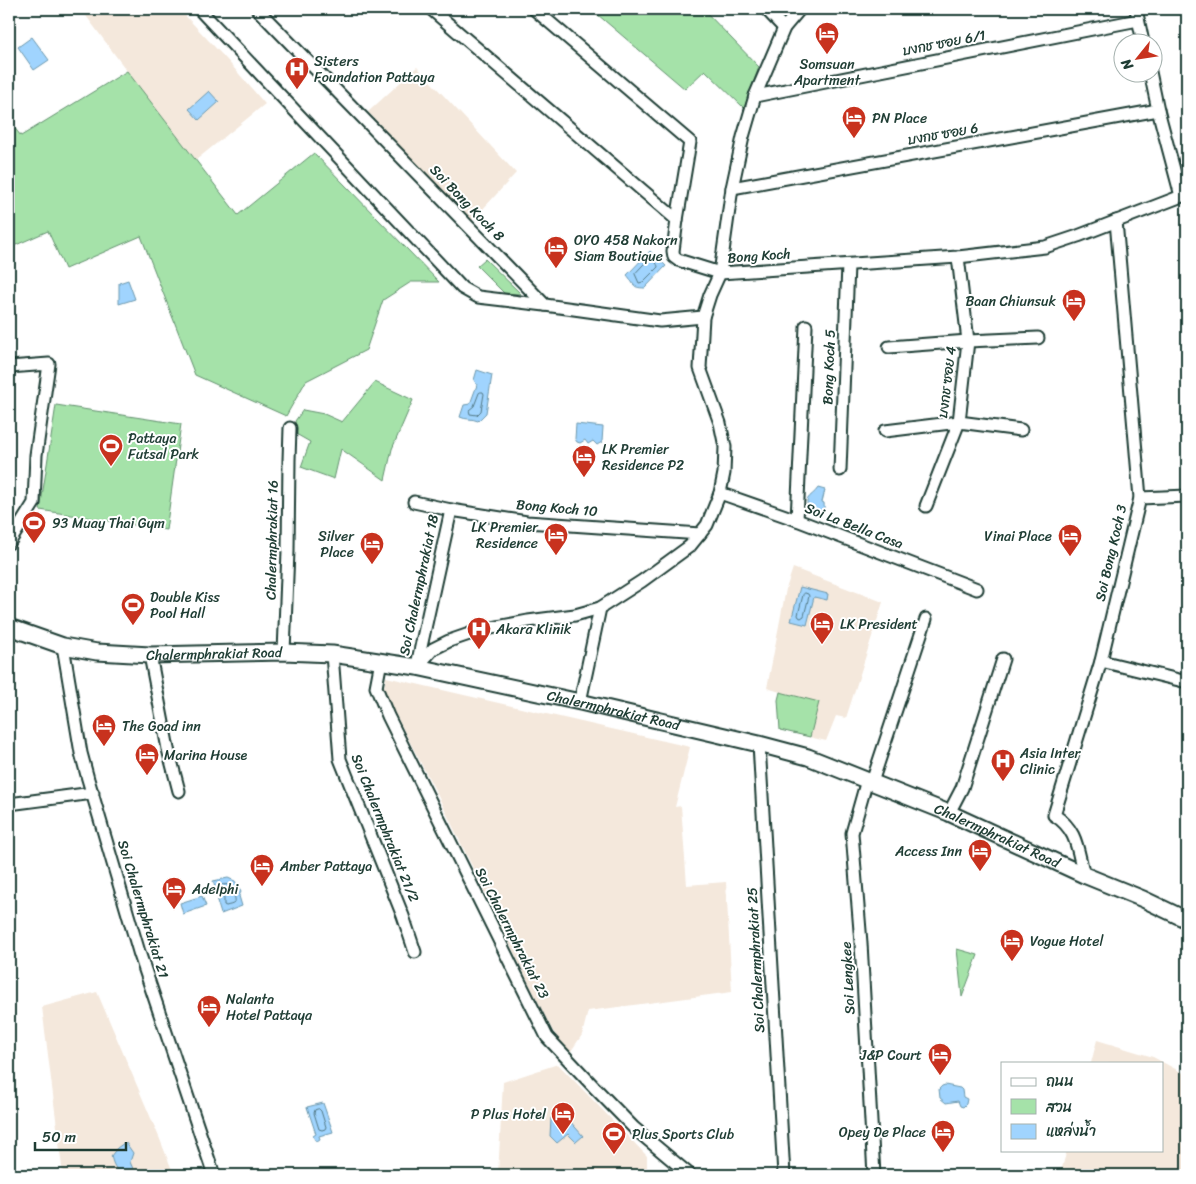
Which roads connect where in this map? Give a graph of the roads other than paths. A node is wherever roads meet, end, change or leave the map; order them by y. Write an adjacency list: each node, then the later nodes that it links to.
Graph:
1 (199, 9): 20 (street)
2 (257, 9): 20 (street, Soi Bong Koch 8)
3 (431, 9): 15 (street)
4 (534, 9): 15 (street)
5 (766, 9): 8 (street)
6 (800, 9): 8 (street)
7 (1137, 14): 9 (street); 11 (street, บงกช ซอย 6/1)
8 (784, 28): 11 (street)
9 (1141, 32)
10 (1152, 82): 12 (street)
11 (755, 96): 13 (street)
12 (1158, 110): 13 (street, บงกช ซอย 6); 14 (street)
13 (732, 188): 19 (street)
14 (1184, 195): 16 (street, Bong Koch)
15 (677, 220): 19 (street)
16 (1116, 221): 17 (street, Bong Koch); 34 (street, Soi Bong Koch 3)
17 (958, 257): 18 (street, Bong Koch); 24 (street, บงกช ซอย 4)
18 (848, 265): 19 (street, Bong Koch); 31 (street, Bong Koch 5)
19 (720, 273): 21 (street, Bong Koch)
20 (545, 305): 21 (street)
21 (703, 318): 32 (street, Bong Koch)
22 (806, 326): 38 (street)
23 (1038, 338): 24 (street)
24 (968, 341): 25 (street); 27 (street, บงกช ซอย 4)
25 (889, 347)
26 (9, 367): 39 (street)
27 (959, 422): 29 (street); 30 (street); 36 (street, บงกช ซอย 4)
28 (290, 428): 47 (street, Chalermphrakiat 16)
29 (1020, 430)
30 (885, 431)
31 (840, 470)
32 (720, 493): 38 (street, Soi La Bella Casa); 40 (street, Bong Koch)
33 (1187, 496): 34 (street)
34 (1140, 498): 52 (street, Soi Bong Koch 3)
35 (414, 502): 37 (street, Bong Koch 10)
36 (926, 506)
37 (451, 510): 40 (street, Bong Koch 10); 53 (street, Soi Chalermphrakiat 18)
38 (797, 520): 42 (street, Soi La Bella Casa)
39 (12, 532): 41 (street)
40 (700, 534): 43 (street, Bong Koch)
41 (9, 543)
42 (977, 589)
43 (600, 608): 53 (street, Bong Koch); 55 (street)
44 (926, 619): 57 (street, Soi Lengkee)
45 (9, 627): 46 (main road, Chalermphrakiat Road)
46 (63, 646): 49 (main road, Chalermphrakiat Road); 59 (street, Soi Chalermphrakiat 21)
47 (284, 652): 48 (main road, Chalermphrakiat Road); 49 (main road, Chalermphrakiat Road)
48 (332, 654): 51 (main road, Chalermphrakiat Road); 64 (street, Soi Chalermphrakiat 21/2)
49 (150, 656): 58 (street)
50 (1003, 659): 61 (street)
51 (381, 661): 53 (main road, Chalermphrakiat Road); 66 (street, Soi Chalermphrakiat 23)
52 (1101, 661): 54 (street); 62 (street, Soi Bong Koch 3)
53 (417, 667): 55 (main road, Chalermphrakiat Road)
54 (1187, 682)
55 (580, 702): 56 (main road, Chalermphrakiat Road)
56 (759, 744): 57 (main road, Chalermphrakiat Road); 67 (street, Soi Chalermphrakiat 25)
57 (869, 781): 61 (main road, Chalermphrakiat Road); 68 (street, Soi Lengkee)
58 (179, 791)
59 (93, 793): 60 (street); 65 (street, Soi Chalermphrakiat 21)
60 (9, 804)
61 (949, 813): 62 (main road, Chalermphrakiat Road)
62 (1084, 875): 63 (main road, Chalermphrakiat Road)
63 (1187, 920)
64 (414, 952)
65 (214, 1175)
66 (690, 1175)
67 (784, 1175)
68 (874, 1175)

